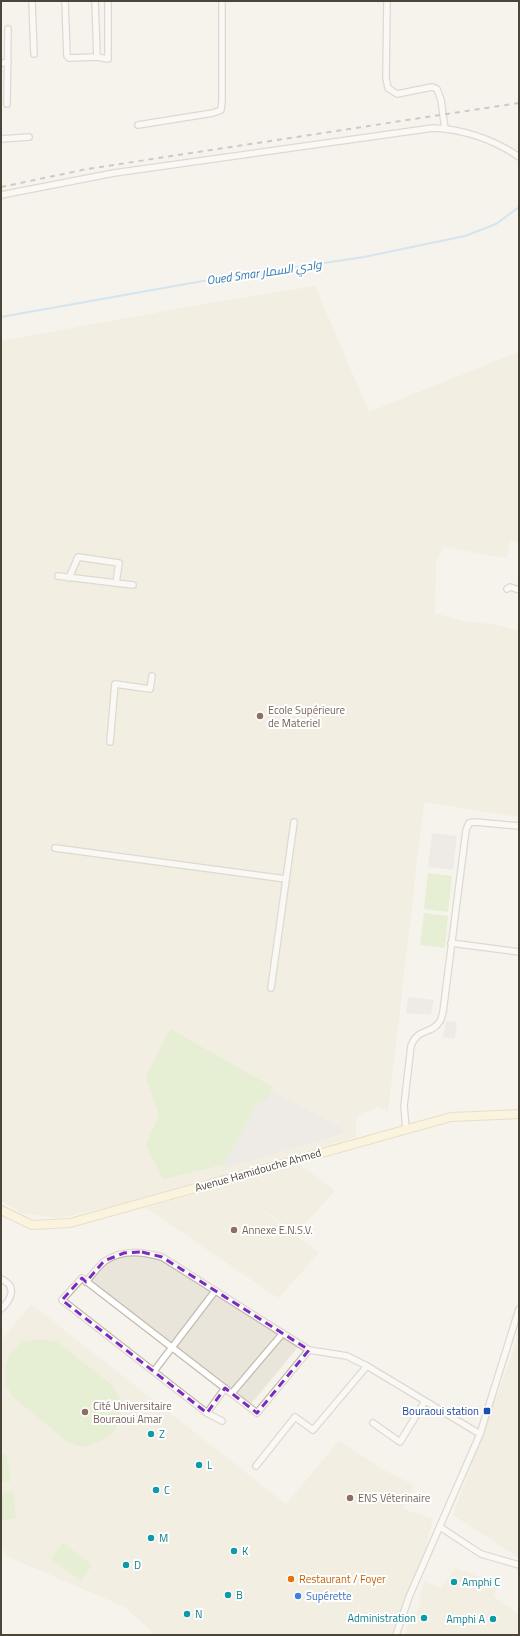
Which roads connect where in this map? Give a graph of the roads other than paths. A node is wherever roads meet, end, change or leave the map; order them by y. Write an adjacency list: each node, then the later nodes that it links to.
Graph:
1 (32, 1): 8 (street)
2 (65, 1): 9 (street)
3 (96, 1): 9 (street)
4 (108, 1): 9 (street)
5 (222, 1): 13 (street)
6 (387, 1): 14 (street)
7 (8, 29): 11 (street)
8 (34, 54)
9 (97, 57)
10 (1, 63): 11 (street)
11 (8, 63): 12 (street)
12 (7, 104)
13 (138, 125)
14 (445, 128): 17 (street); 18 (street)
15 (29, 137): 16 (street)
16 (1, 139)
17 (519, 157)
18 (1, 195)
19 (58, 576): 20 (street)
20 (69, 578): 21 (street); 21 (street)
21 (116, 583): 22 (street)
22 (133, 585)
23 (507, 589): 24 (street)
24 (519, 590)
25 (152, 676): 26 (street)
26 (110, 742)
27 (294, 822): 30 (street)
28 (519, 826): 31 (street)
29 (55, 848): 30 (street)
30 (286, 879): 33 (street)
31 (451, 943): 32 (street); 35 (street)
32 (519, 952)
33 (271, 988)
34 (519, 1114): 35 (main road, Avenue Hamidouche Ahmed)
35 (406, 1129): 36 (main road, Avenue Hamidouche Ahmed)
36 (1, 1210)
37 (1, 1279): 40 (street)
38 (86, 1282): 39 (street); 43 (street); 46 (street)
39 (215, 1291): 42 (street); 43 (street)
40 (1, 1309)
41 (519, 1309): 53 (street)
42 (283, 1333): 44 (street); 48 (street)
43 (171, 1347): 46 (street); 47 (street)
44 (309, 1350): 45 (street); 48 (street)
45 (367, 1366): 49 (street); 54 (street)
46 (154, 1371): 50 (street)
47 (225, 1388): 48 (street); 50 (street)
48 (232, 1393)
49 (425, 1400): 52 (street); 53 (street)
50 (207, 1413): 51 (street)
51 (222, 1421)
52 (373, 1423)
53 (480, 1434): 55 (street)
54 (256, 1466)
55 (440, 1527): 56 (street); 57 (street)
56 (519, 1564)
57 (396, 1635)

